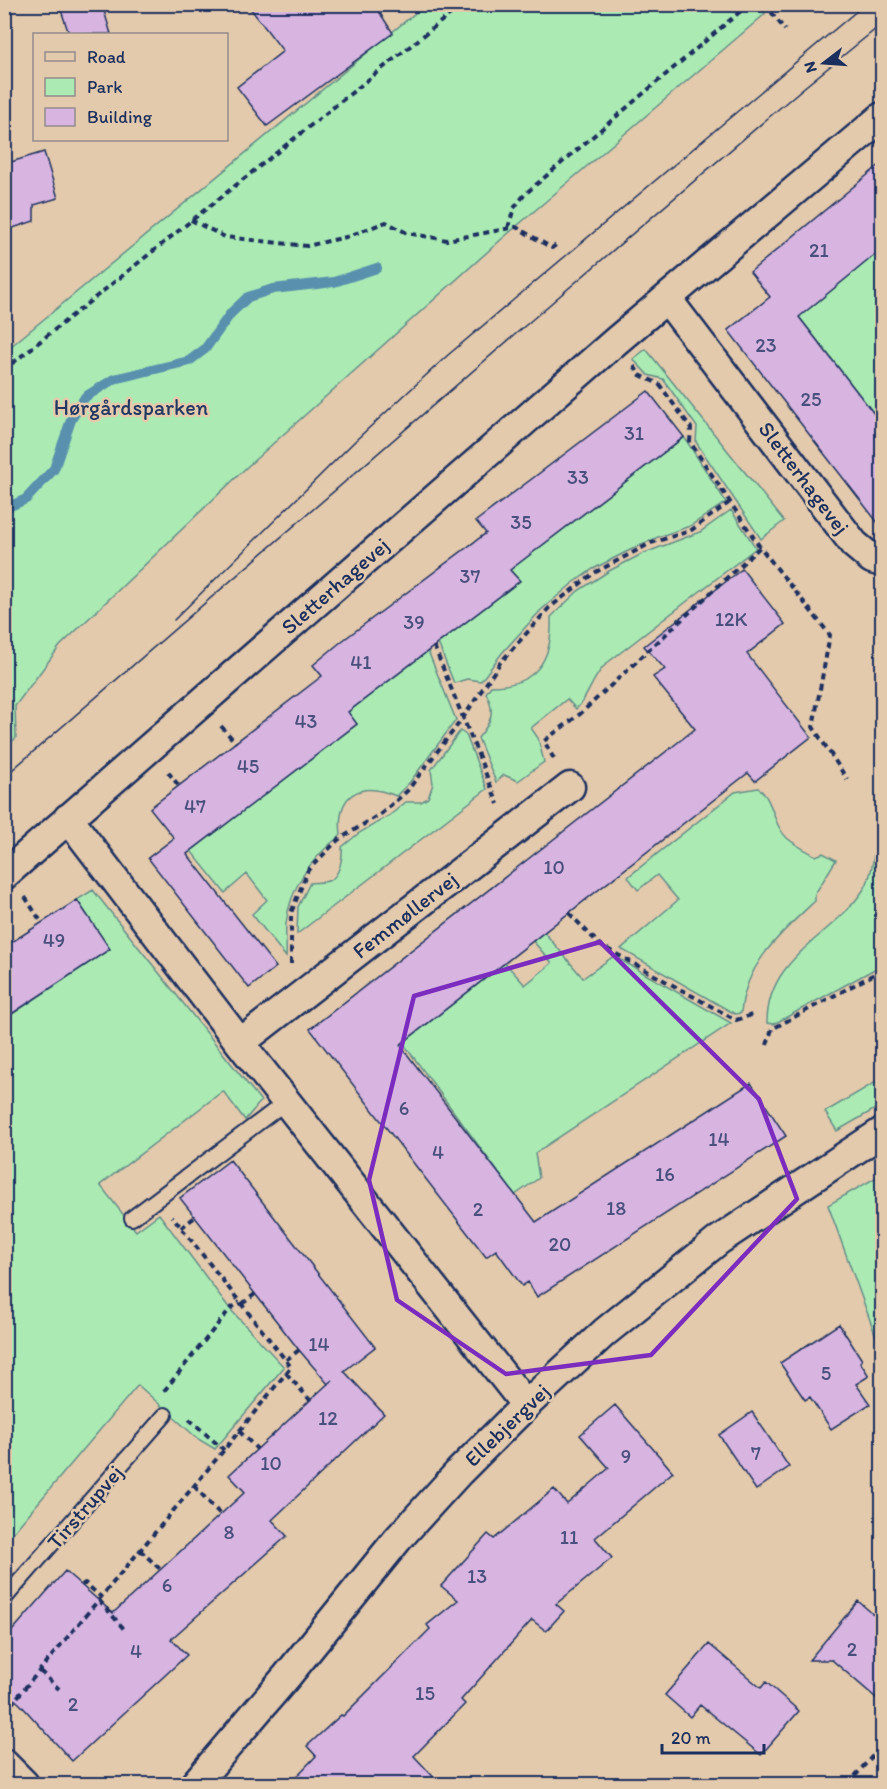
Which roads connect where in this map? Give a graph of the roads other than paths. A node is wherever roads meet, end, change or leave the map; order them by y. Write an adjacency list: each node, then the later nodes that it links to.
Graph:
1 (882, 117): 2 (street, Sletterhagevej)
2 (667, 299): 3 (street, Sletterhagevej); 5 (street, Sletterhagevej)
3 (882, 562)
4 (570, 787): 7 (street, Femmøllervej)
5 (69, 818): 6 (street, Sletterhagevej); 7 (street)
6 (4, 874)
7 (240, 1043): 8 (street)
8 (287, 1101): 10 (lane); 11 (street)
9 (882, 1132): 11 (street, Ellebjergvej)
10 (132, 1218)
11 (526, 1405): 16 (street, Ellebjergvej)
12 (165, 1414): 13 (lane, Tirstrupvej)
13 (4, 1599)
14 (4, 1764): 15 (street)
15 (24, 1785)
16 (195, 1785)

